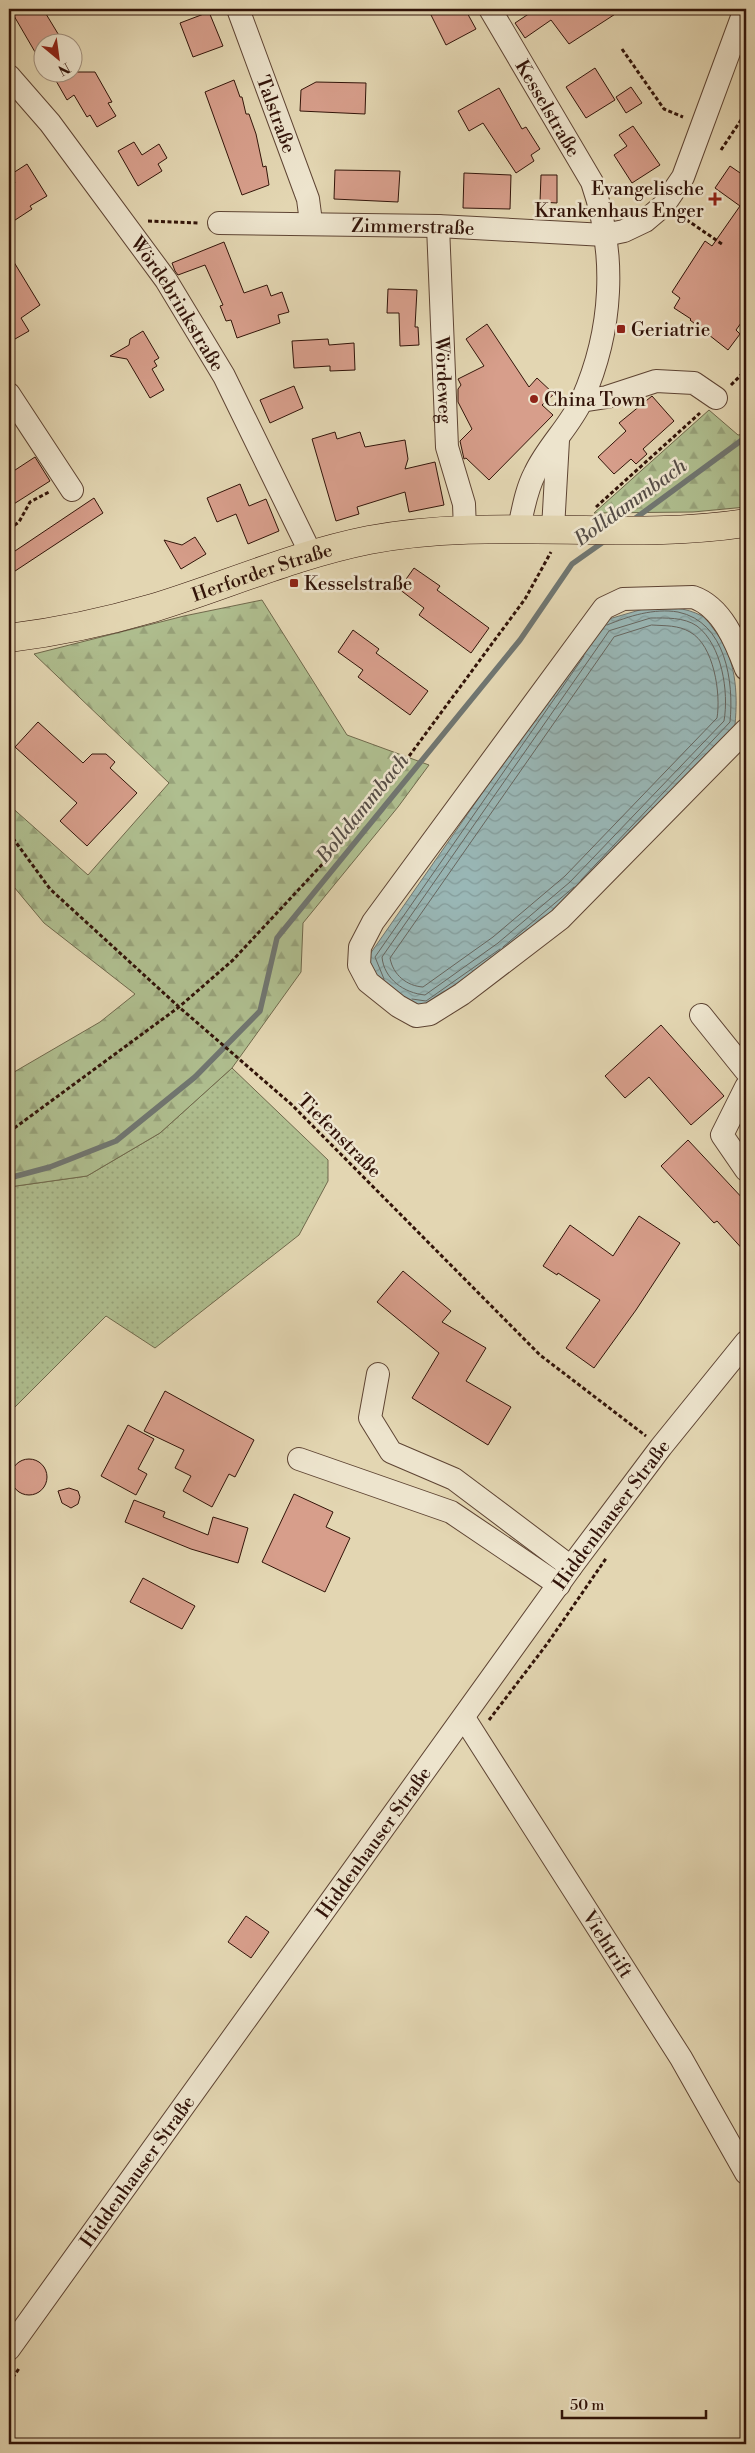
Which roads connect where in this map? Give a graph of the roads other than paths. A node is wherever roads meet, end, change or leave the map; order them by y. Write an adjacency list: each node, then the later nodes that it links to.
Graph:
1 (238, 9): 6 (street, Talstraße)
2 (745, 9): 8 (street, Zimmerstraße)
3 (493, 10): 8 (street, Kesselstraße)
4 (9, 76): 18 (street, Wördebrinkstraße)
5 (219, 222): 6 (street, Zimmerstraße)
6 (310, 222): 7 (street, Zimmerstraße)
7 (438, 226): 8 (street, Zimmerstraße); 16 (street, Wördeweg)
8 (605, 235): 11 (street, Kesselstraße)
9 (9, 394): 13 (street)
10 (716, 398): 11 (street)
11 (581, 401): 12 (street, Kesselstraße)
12 (558, 438): 15 (street, Kesselstraße); 17 (street, Kesselstraße)
13 (72, 490)
14 (746, 523): 17 (main road, Herforder Straße)
15 (519, 528): 16 (main road, Herforder Straße); 17 (main road, Herforder Straße)
16 (465, 530): 18 (main road, Herforder Straße)
17 (562, 530)
18 (311, 554): 19 (main road, Herforder Straße)
19 (9, 638)
20 (741, 639): 21 (street); 22 (street)
21 (746, 669)
22 (746, 730)
23 (701, 1015): 24 (street)
24 (746, 1071)
25 (746, 1087): 26 (street)
26 (746, 1170)
27 (746, 1342): 30 (street, Hiddenhauser Straße)
28 (378, 1374): 30 (street)
29 (299, 1459): 30 (street)
30 (565, 1576): 31 (street, Hiddenhauser Straße)
31 (464, 1718): 32 (street, Viehtrift); 33 (street, Hiddenhauser Straße)
32 (746, 2173)
33 (9, 2349)

